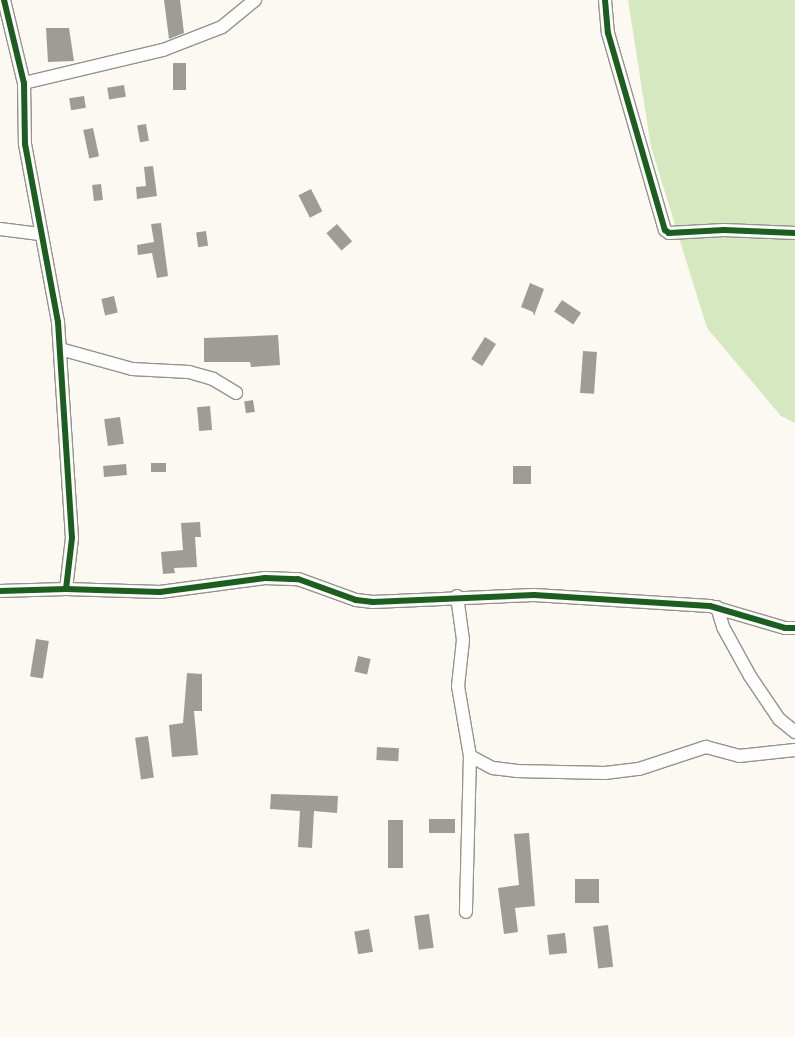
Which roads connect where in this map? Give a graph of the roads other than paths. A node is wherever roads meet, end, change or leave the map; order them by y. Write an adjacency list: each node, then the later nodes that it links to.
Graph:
1 (4, 0): 4 (street)
2 (255, 0): 4 (street)
3 (605, 0): 6 (street)
4 (24, 83): 7 (street)
5 (0, 229): 7 (street)
6 (795, 233)
7 (40, 234): 8 (street)
8 (60, 349): 9 (street); 10 (street)
9 (236, 393)
10 (66, 589): 11 (street); 12 (street)
11 (0, 591)
12 (457, 596): 13 (street); 17 (street)
13 (717, 607): 14 (street); 15 (street)
14 (795, 628)
15 (795, 732)
16 (795, 750): 17 (street)
17 (470, 756): 18 (street)
18 (466, 912)

